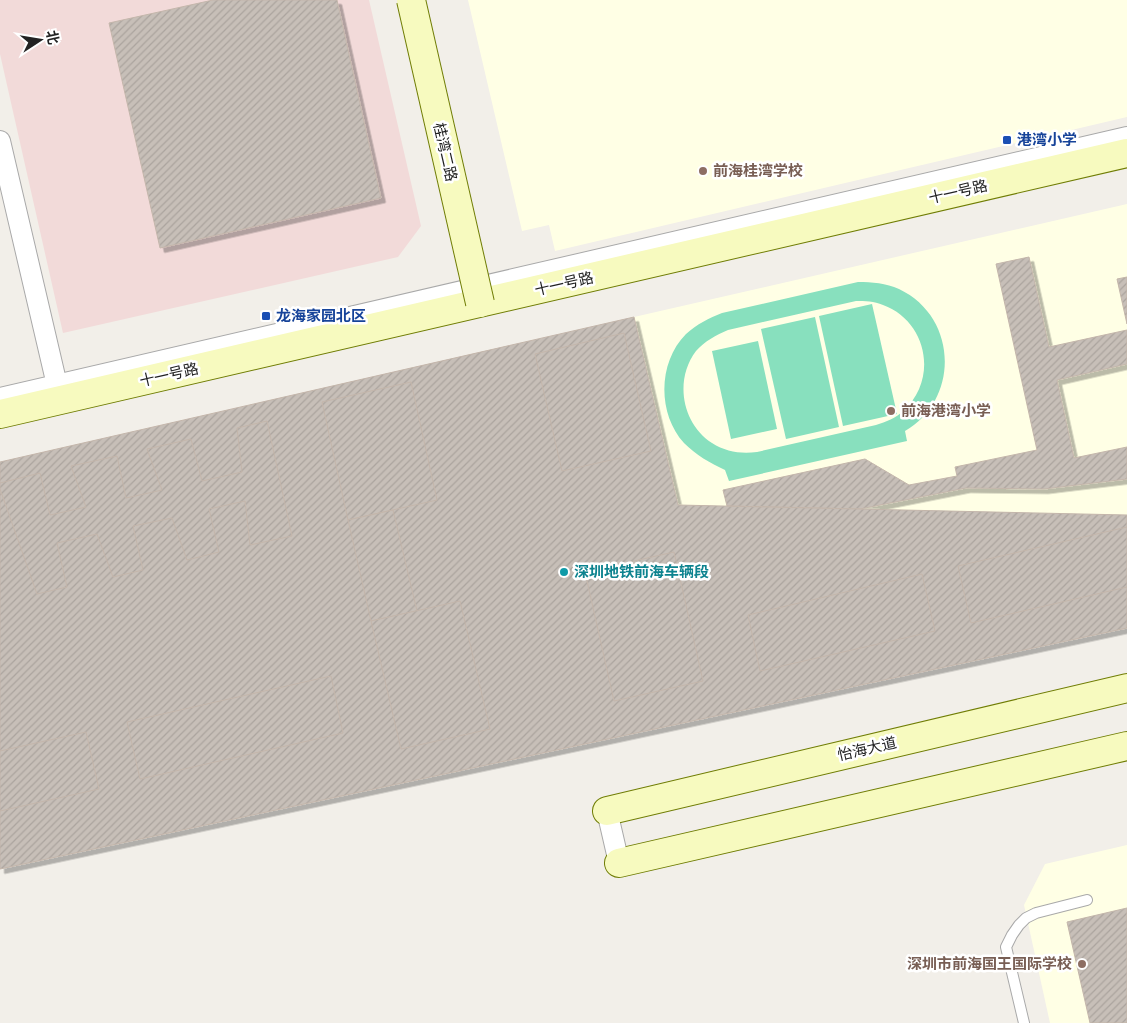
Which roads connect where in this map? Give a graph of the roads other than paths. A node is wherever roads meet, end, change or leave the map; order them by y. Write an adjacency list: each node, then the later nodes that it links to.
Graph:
1 (411, 0): 5 (street, 桂湾二路, bridge)
2 (1127, 137): 6 (street)
3 (0, 141): 6 (street)
4 (1127, 153): 5 (street, 十一号路)
5 (480, 303): 8 (street, 十一号路)
6 (57, 385): 7 (street)
7 (0, 398)
8 (0, 414)
9 (1127, 688): 11 (street, 怡海大道)
10 (1127, 746): 12 (street)
11 (607, 812): 12 (street)
12 (619, 863)
13 (1087, 900): 14 (lane)
14 (1024, 1023)

